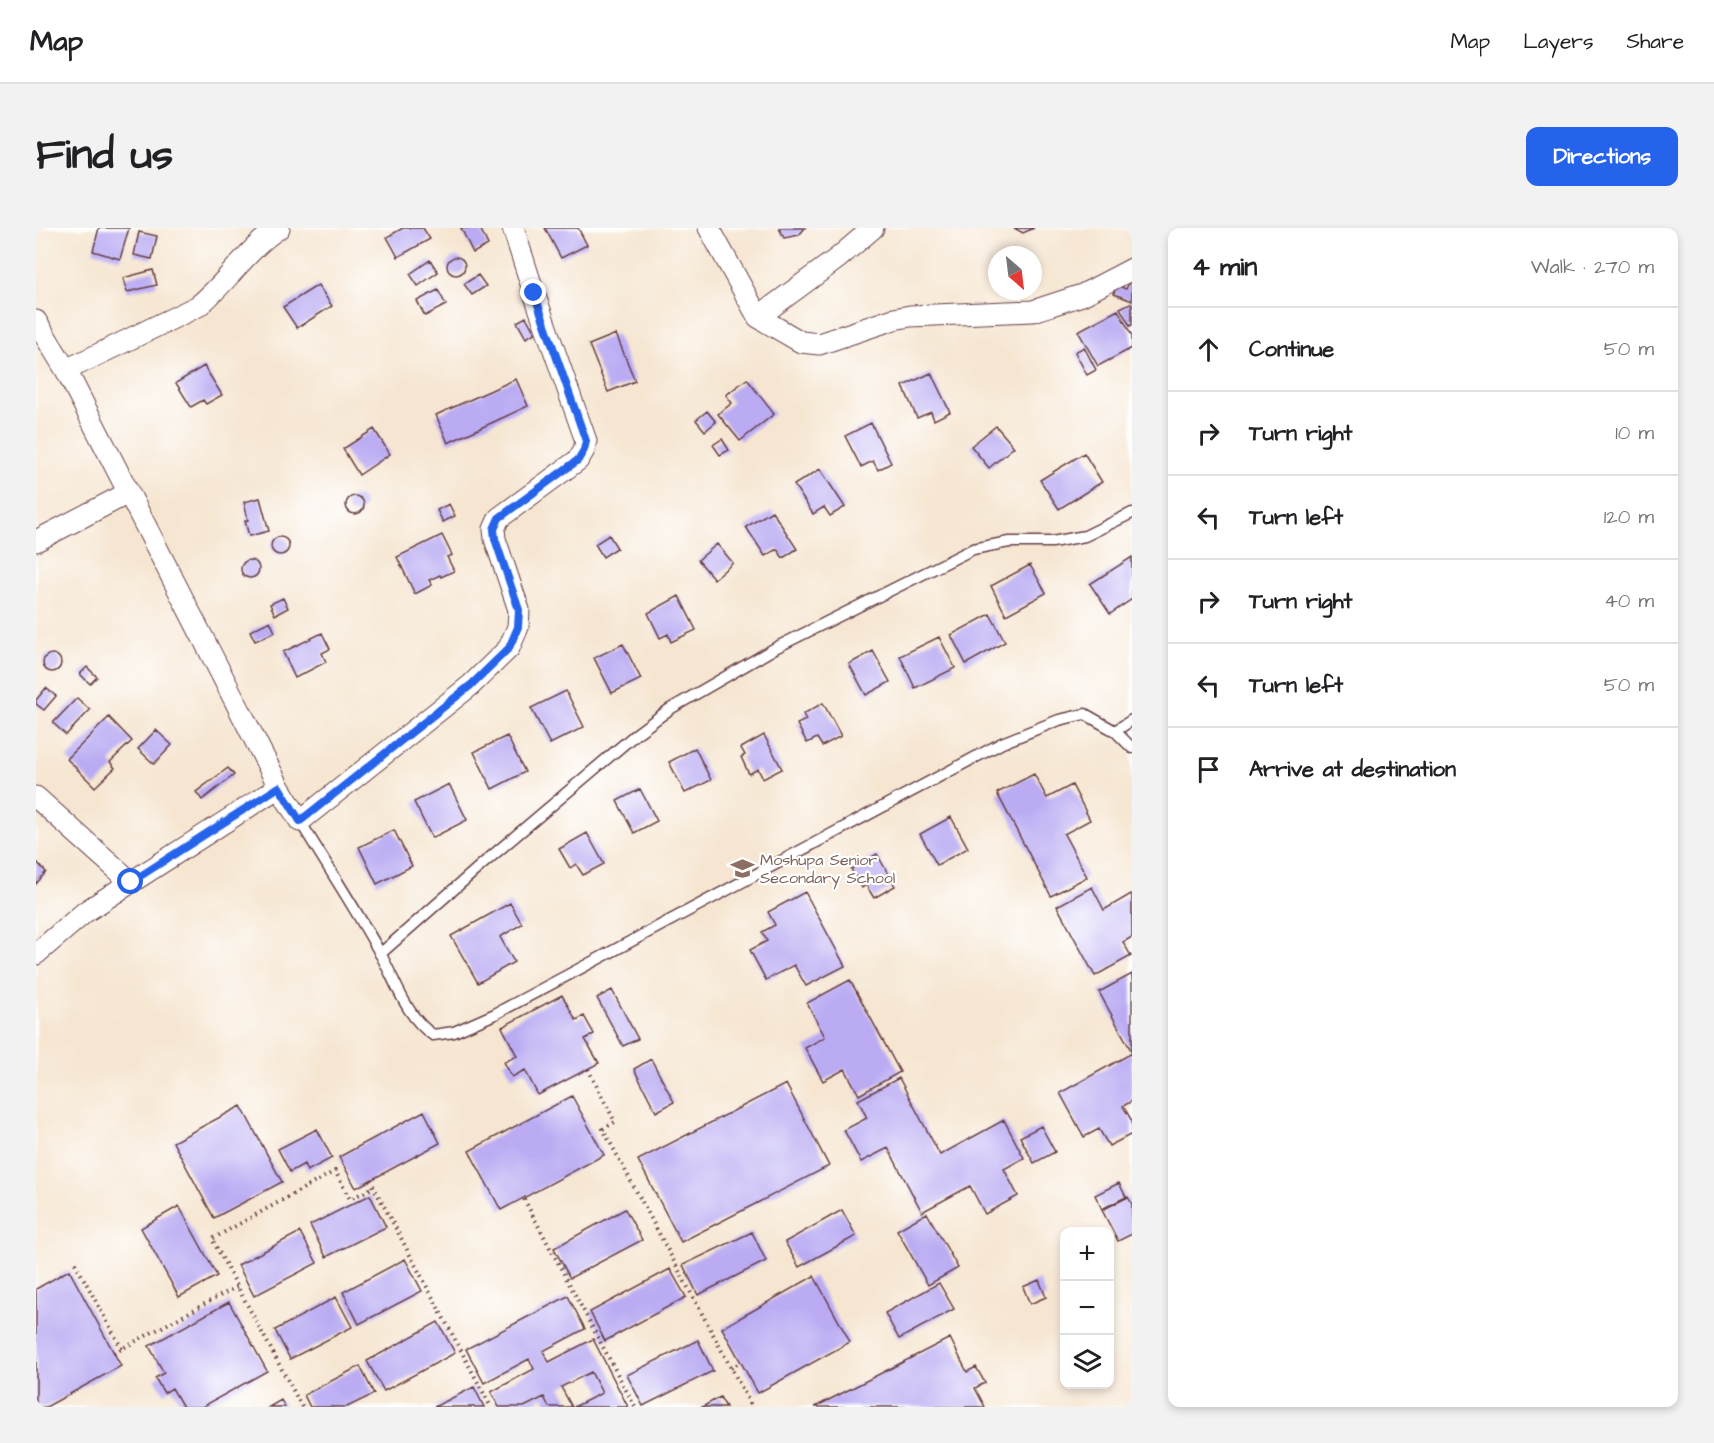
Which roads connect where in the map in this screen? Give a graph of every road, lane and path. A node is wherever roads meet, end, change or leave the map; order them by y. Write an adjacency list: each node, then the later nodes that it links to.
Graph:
1 (279, 228): 8 (street)
2 (513, 228): 17 (street)
3 (709, 228): 6 (street)
4 (873, 228): 6 (street)
5 (1132, 269): 6 (street)
6 (758, 317)
7 (36, 321): 8 (street)
8 (66, 370): 9 (street)
9 (128, 494): 11 (street); 15 (street)
10 (1132, 513): 20 (lane)
11 (36, 541)
12 (1132, 720): 13 (lane)
13 (1115, 731): 14 (lane); 20 (lane)
14 (1132, 748)
15 (279, 787): 17 (street); 18 (street)
16 (36, 796): 18 (street)
17 (300, 821): 20 (lane)
18 (131, 882): 19 (street)
19 (36, 954)
20 (380, 954)
21 (588, 1069): 30 (path)
22 (370, 1180): 23 (path)
23 (374, 1187): 26 (path); 32 (path)
24 (524, 1198): 33 (path)
25 (75, 1263): 27 (path)
26 (238, 1286): 27 (path); 31 (path)
27 (122, 1349): 28 (path)
28 (114, 1353)
29 (741, 1362): 30 (path)
30 (731, 1368): 34 (path)
31 (302, 1407)
32 (491, 1407)
33 (634, 1407)
34 (752, 1407)

